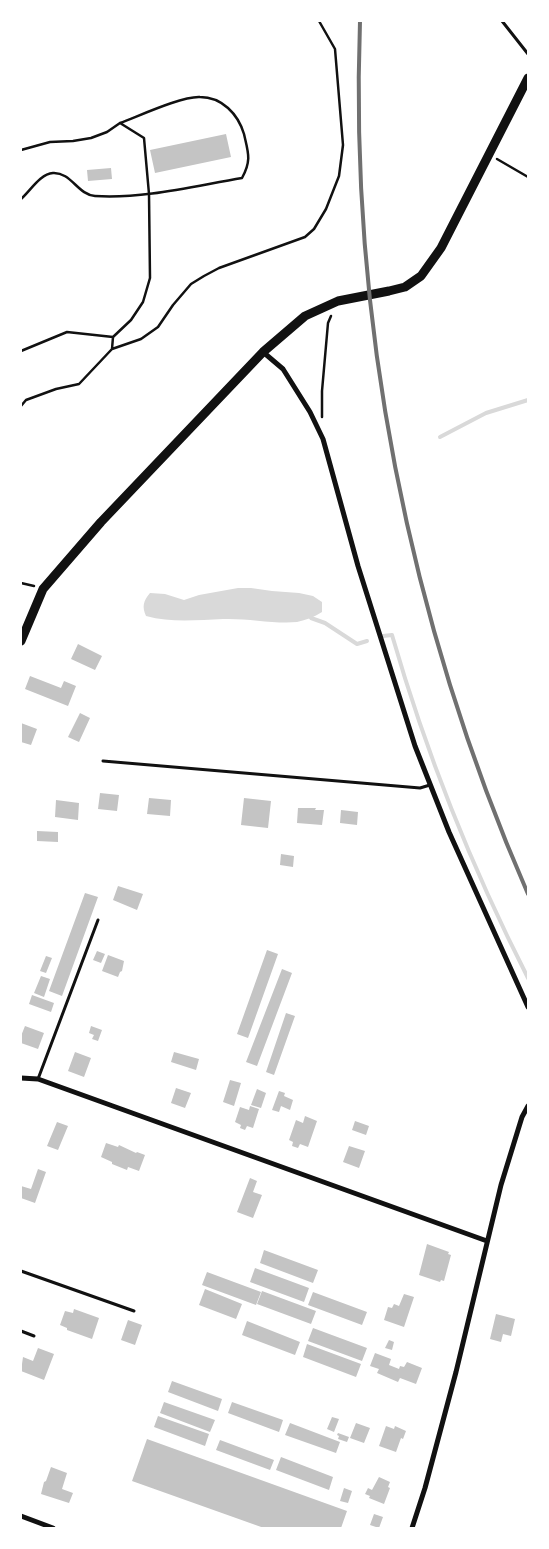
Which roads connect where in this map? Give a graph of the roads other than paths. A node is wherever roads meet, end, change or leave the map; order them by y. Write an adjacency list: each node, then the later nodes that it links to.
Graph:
1 (502, 21): 2 (lane)
2 (528, 54)
3 (528, 78): 4 (street)
4 (263, 352): 5 (street); 7 (street)
5 (21, 641)
6 (103, 761): 7 (lane)
7 (430, 785): 9 (street)
8 (98, 920): 11 (lane)
9 (528, 1007)
10 (21, 1078): 11 (street)
11 (38, 1079): 13 (street)
12 (528, 1106): 13 (street)
13 (487, 1241): 20 (street)
14 (21, 1271): 15 (lane)
15 (134, 1311)
16 (21, 1331): 17 (lane)
17 (34, 1336)
18 (21, 1516): 19 (street)
19 (53, 1528)
20 (412, 1528)

